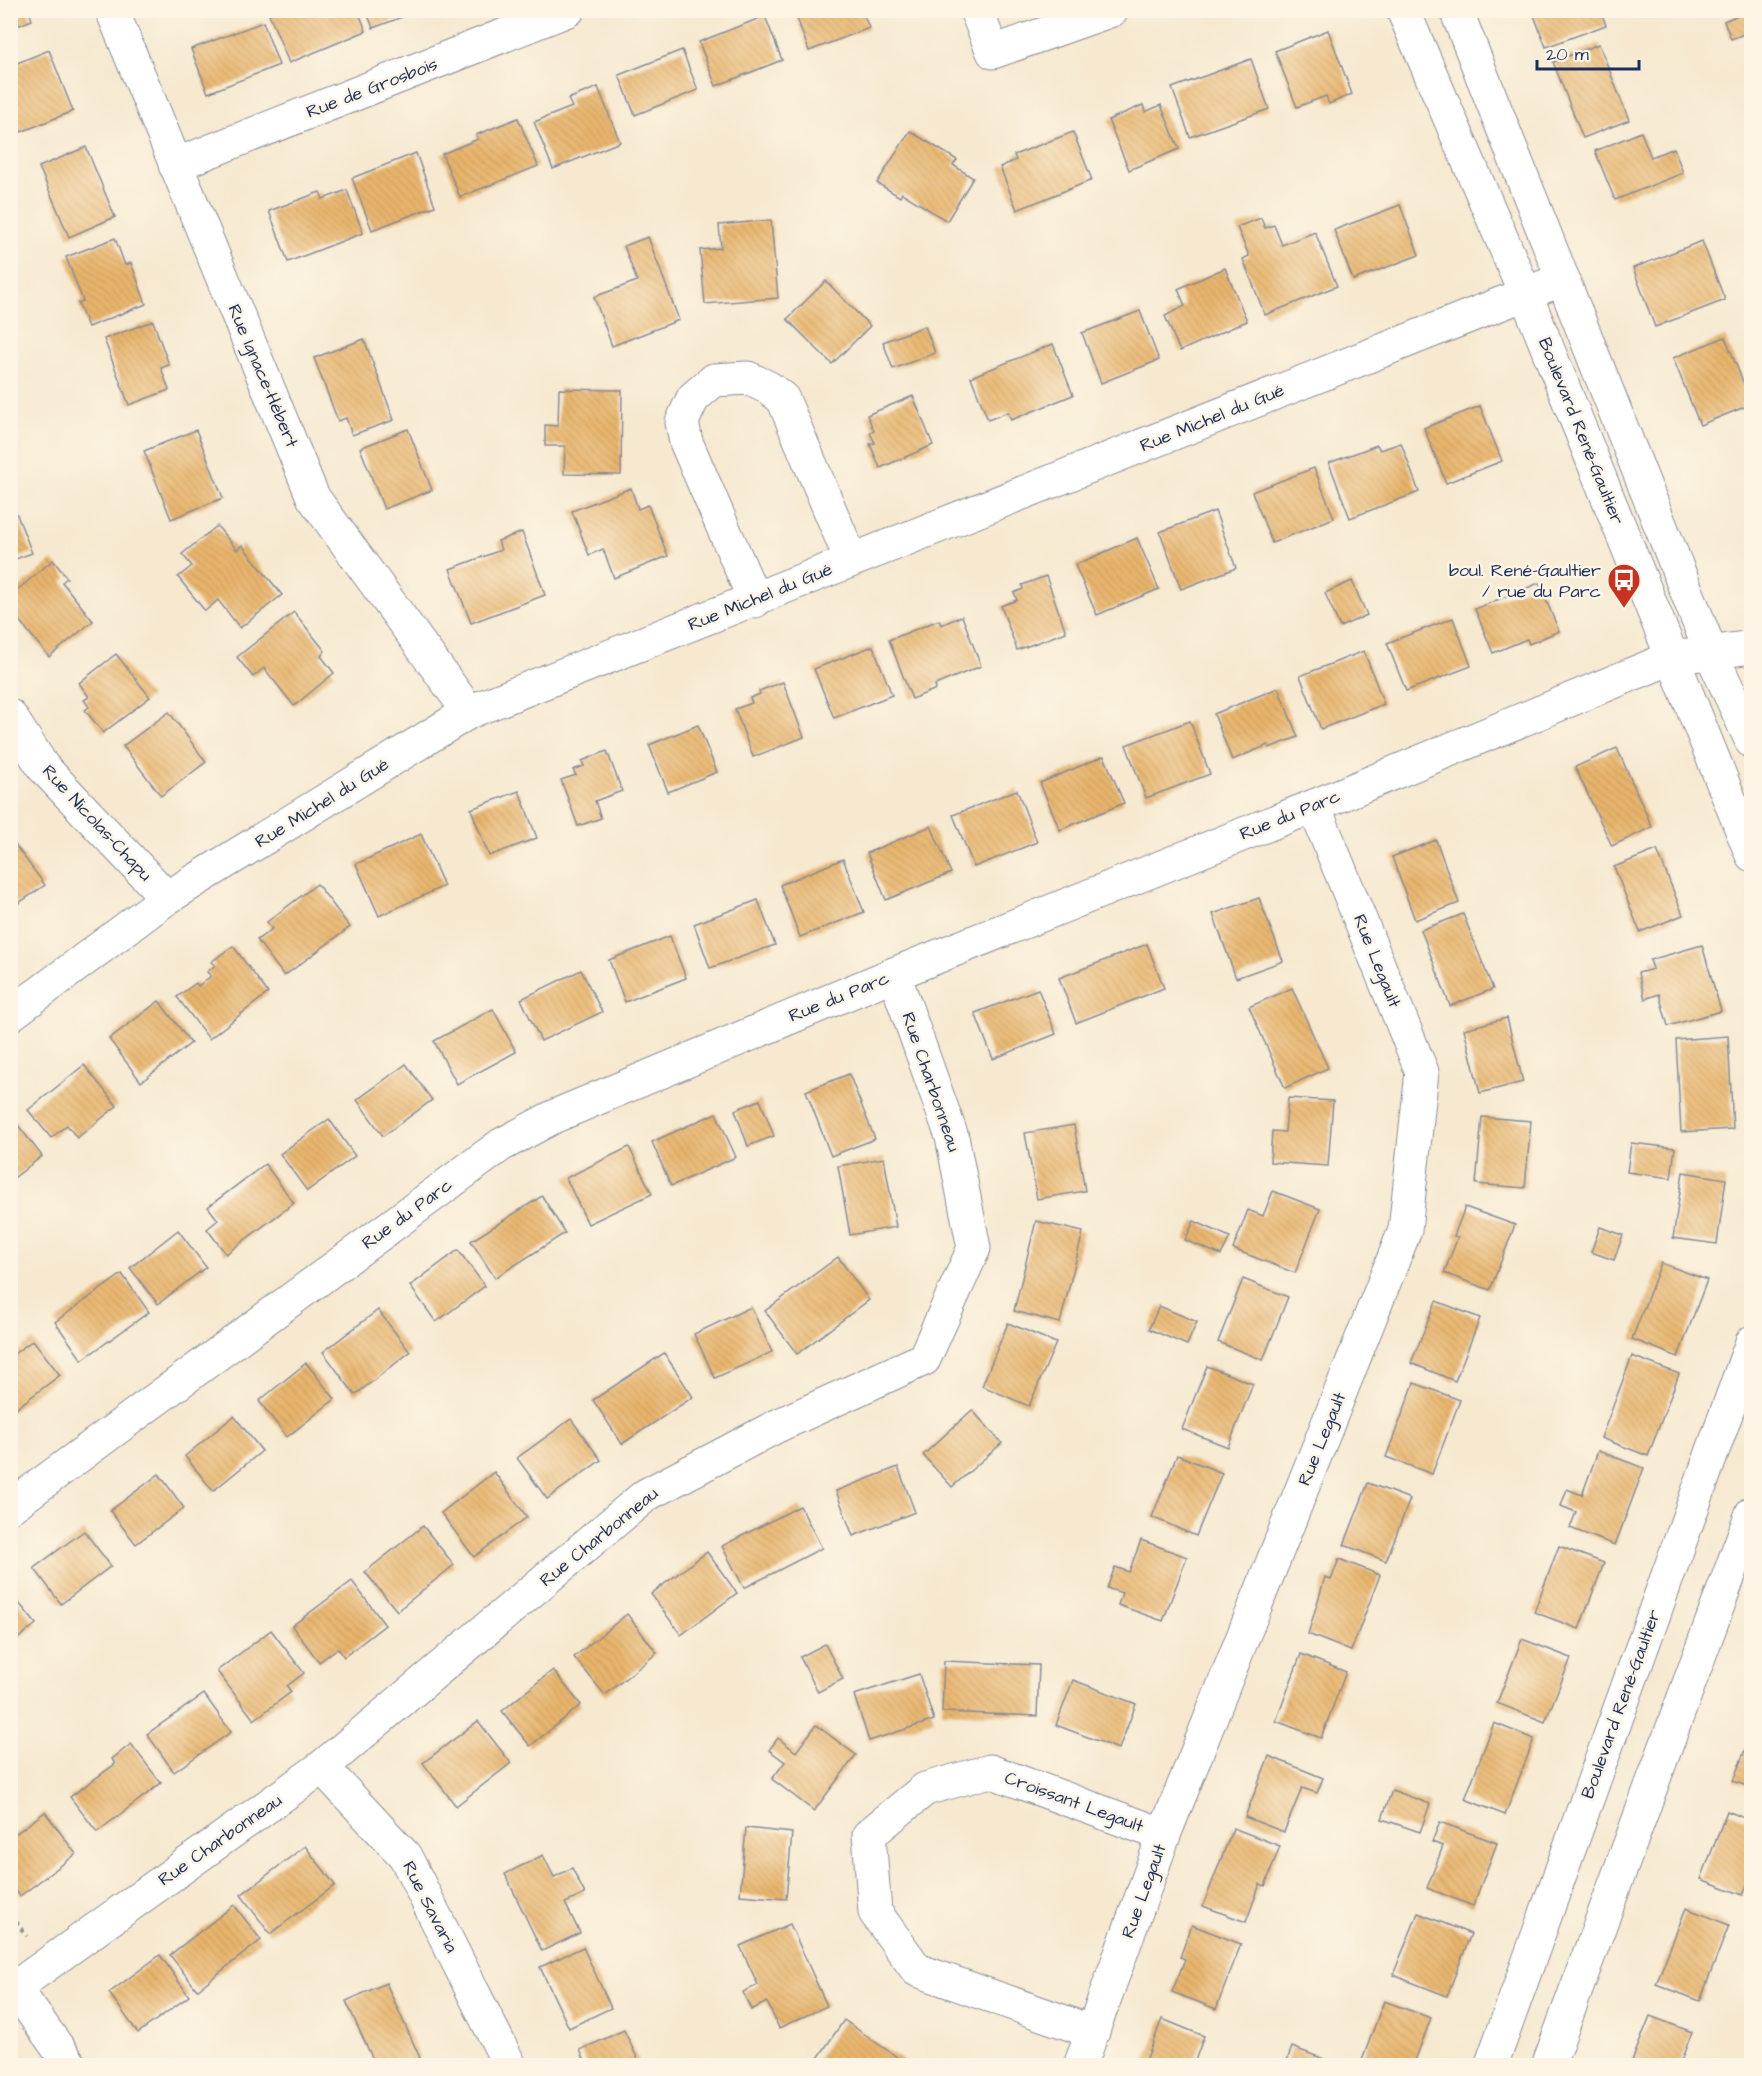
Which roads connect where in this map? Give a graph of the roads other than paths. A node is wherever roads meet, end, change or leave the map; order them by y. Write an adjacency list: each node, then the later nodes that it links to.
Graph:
1 (112, 10): 8 (street, Rue Ignace-Hébert)
2 (568, 10): 7 (street, Rue de Grosbois)
3 (976, 10): 4 (street)
4 (1112, 10)
5 (1403, 10): 10 (street, Boulevard René-Gaultier)
6 (1456, 10): 9 (street)
7 (528, 18): 8 (street, Rue de Grosbois)
8 (175, 165): 16 (street, Rue Ignace-Hébert)
9 (1563, 279): 10 (street, Rue Michel du Gué); 14 (street)
10 (1526, 295): 11 (street, Rue Michel du Gué); 15 (street, Boulevard René-Gaultier)
11 (851, 560): 12 (street, Rue Michel du Gué); 12 (street)
12 (755, 601): 16 (street, Rue Michel du Gué)
13 (1752, 647): 14 (street, Rue du Parc)
14 (1711, 653): 15 (street, Rue du Parc); 18 (street)
15 (1671, 658): 19 (street, Rue du Parc); 20 (street, Boulevard René-Gaultier)
16 (469, 711): 21 (street, Rue Michel du Gué)
17 (10, 716): 21 (street, Rue Nicolas-Chapu)
18 (1752, 742)
19 (1314, 806): 22 (street, Rue du Parc); 28 (street, Rue Legault)
20 (1752, 855)
21 (167, 898): 23 (street, Rue Michel du Gué)
22 (894, 974): 25 (street, Rue du Parc); 27 (street, Rue Charbonneau)
23 (10, 1015)
24 (1752, 1342): 34 (street, Boulevard René-Gaultier)
25 (10, 1507)
26 (1752, 1513): 35 (street)
27 (322, 1767): 29 (street, Rue Charbonneau); 32 (street, Rue Savaria)
28 (1164, 1834): 30 (street, Rue Legault); 30 (street, Croissant Legault)
29 (13, 1989): 31 (street)
30 (1094, 2032): 33 (street, Rue Legault)
31 (71, 2066)
32 (510, 2066)
33 (1080, 2066)
34 (1491, 2066)
35 (1548, 2066)

